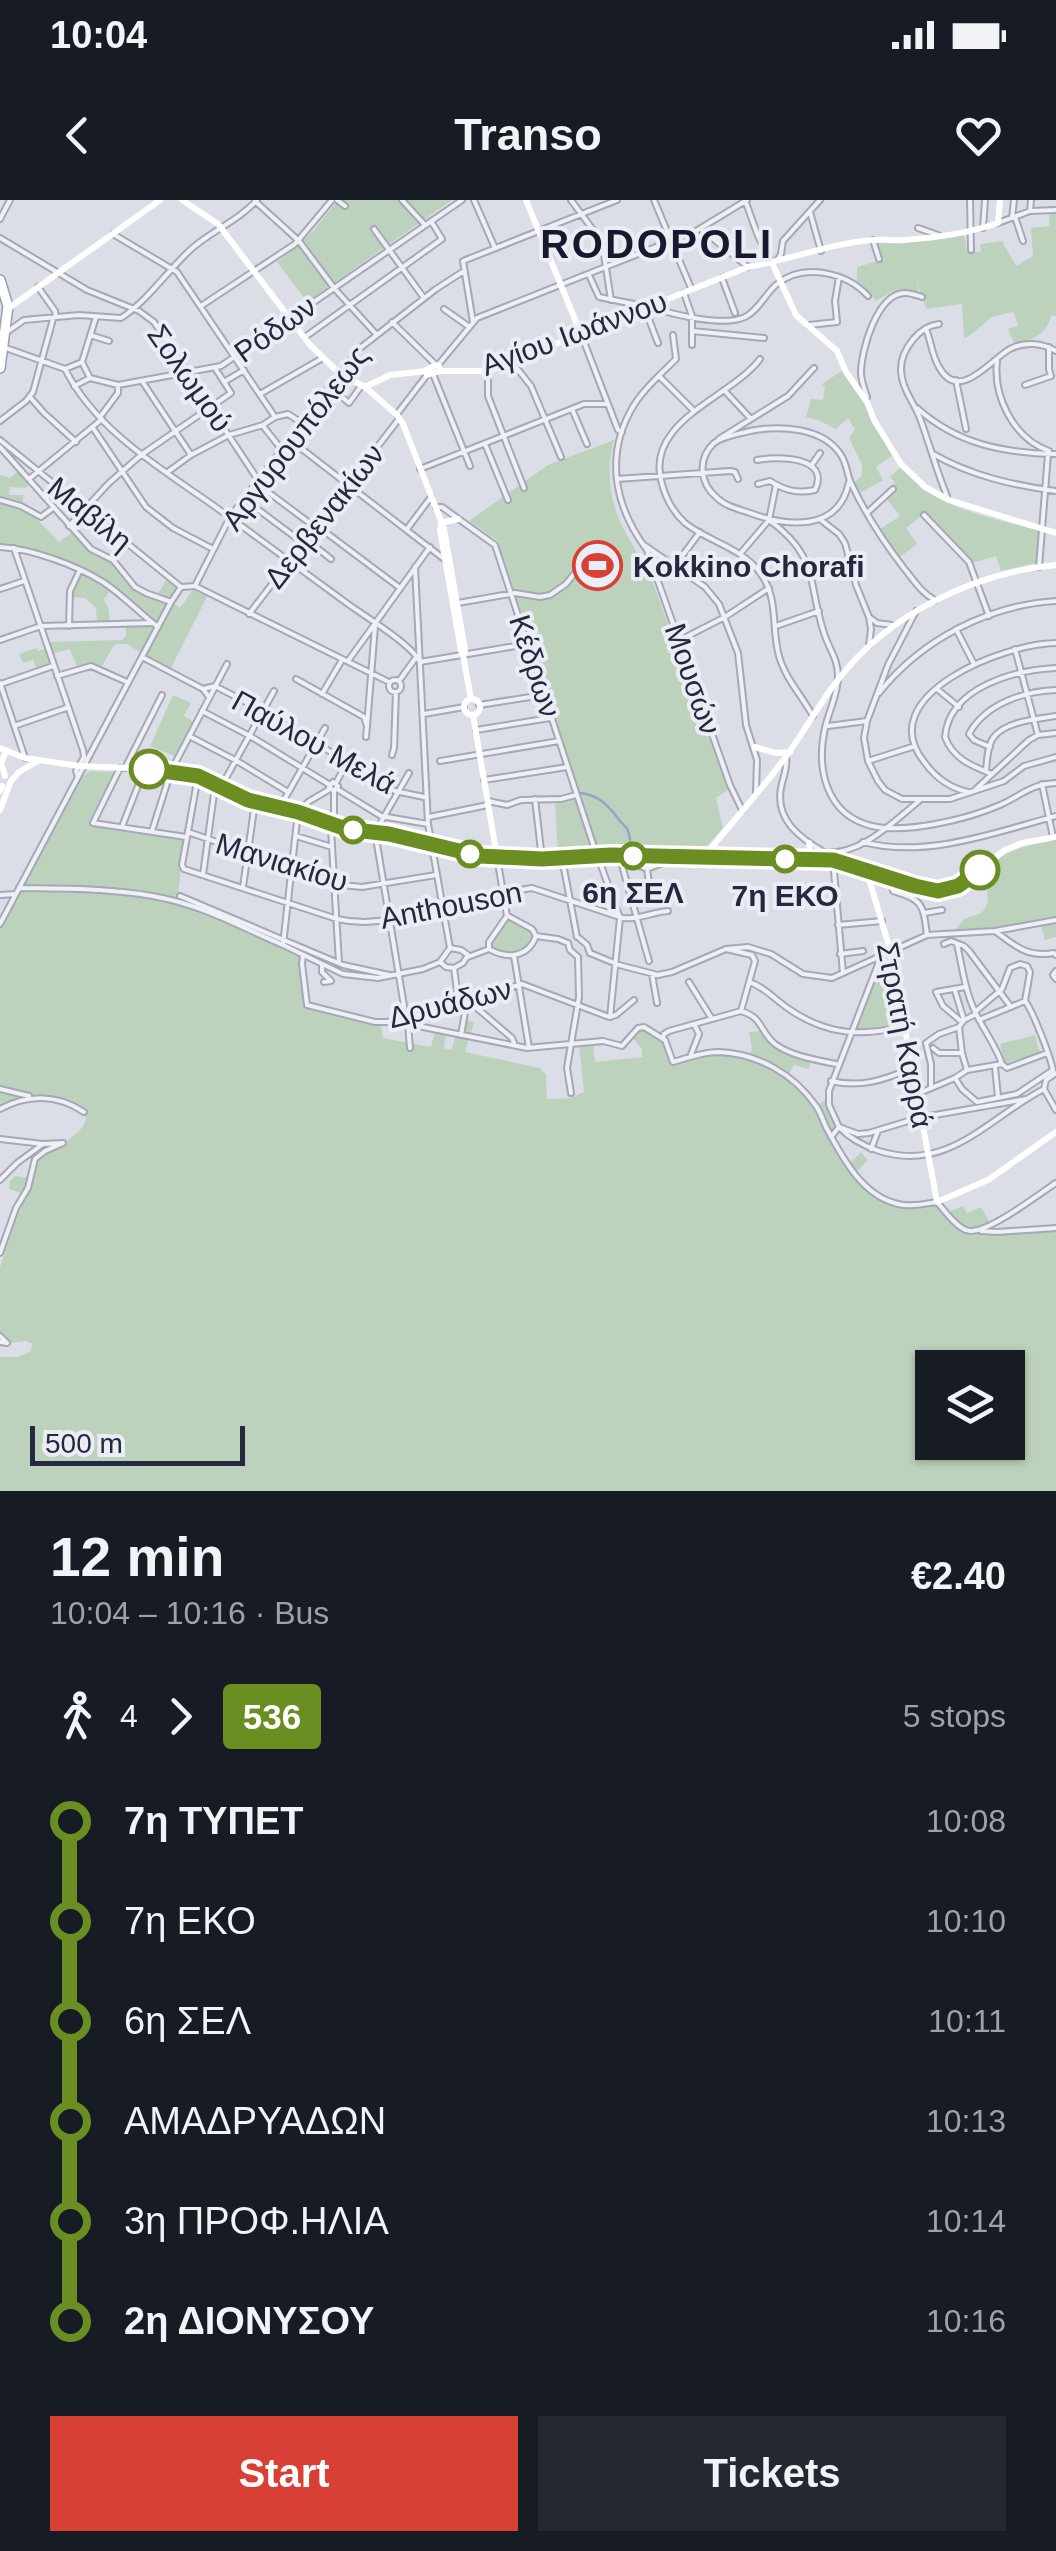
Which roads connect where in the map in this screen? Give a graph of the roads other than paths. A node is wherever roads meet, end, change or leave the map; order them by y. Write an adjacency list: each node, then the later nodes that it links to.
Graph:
1 (10, 200): 26 (street)
2 (160, 200): 36 (street)
3 (182, 200): 31 (street)
4 (335, 200): 20 (street); 40 (street)
5 (402, 200): 27 (street)
6 (462, 200): 27 (street, Ρόδων)
7 (474, 200): 43 (street)
8 (528, 200): 34 (street)
9 (571, 200): 24 (street)
10 (617, 200): 24 (street)
11 (654, 200): 42 (street)
12 (820, 200): 22 (street)
13 (970, 200): 35 (street)
14 (986, 200): 30 (street)
15 (1000, 200): 28 (street)
16 (1014, 200): 25 (street)
17 (1031, 200): 23 (street)
18 (256, 201): 31 (street); 40 (street)
19 (745, 201): 33 (street); 48 (street)
20 (345, 206)
21 (1056, 210): 23 (street, Αγίου Ιωάννου)
22 (810, 211): 45 (street); 48 (street)
23 (1030, 211): 25 (street, Αγίου Ιωάννου)
24 (581, 214): 34 (street); 51 (street)
25 (1014, 217): 28 (street, Αγίου Ιωάννου); 41 (street)
26 (0, 219)
27 (428, 223): 44 (street, Ρόδων); 49 (street)
28 (998, 223): 30 (street, Αγίου Ιωάννου)
29 (918, 228): 37 (street)
30 (983, 228): 35 (street, Αγίου Ιωάννου)
31 (222, 229): 52 (street); 53 (street)
32 (374, 229): 44 (street)
33 (701, 229): 42 (street); 50 (street)
34 (539, 230): 43 (street); 61 (street)
35 (969, 231): 37 (street, Αγίου Ιωάννου); 46 (street)
36 (112, 234): 52 (street); 55 (street)
37 (938, 235): 39 (street, Αγίου Ιωάννου)
38 (0, 238): 55 (street, Σολωμού)
39 (872, 240): 45 (street, Αγίου Ιωάννου); 47 (street)
40 (299, 241): 53 (street); 63 (street)
41 (1023, 241)
42 (672, 242): 51 (street); 64 (street)
43 (495, 248): 54 (street)
44 (391, 250): 49 (street); 63 (street, Ρόδων)
45 (821, 250): 48 (street, Αγίου Ιωάννου)
46 (970, 250)
47 (879, 258)
48 (774, 263): 50 (street, Αγίου Ιωάννου); 60 (street)
49 (404, 267): 67 (street); 69 (street)
50 (748, 267): 58 (street, Αγίου Ιωάννου)
51 (606, 268): 56 (street); 68 (street)
52 (174, 269): 71 (street); 72 (street)
53 (254, 271): 71 (street); 79 (street)
54 (464, 271): 67 (street, Αργυρουπόλεως); 81 (street)
55 (58, 273): 62 (street); 72 (street, Σολωμού)
56 (589, 276): 61 (street); 68 (street)
57 (839, 277): 60 (street); 65 (street); 83 (street)
58 (722, 278): 64 (street, Αγίου Ιωάννου); 75 (street)
59 (0, 280): 70 (main road)
60 (780, 281): 76 (street); 83 (street)
61 (561, 286): 81 (street); 88 (street)
62 (38, 288): 70 (street); 78 (street)
63 (334, 288): 69 (street); 79 (street, Ρόδων)
64 (688, 292): 73 (street, Αγίου Ιωάννου); 76 (street)
65 (868, 296)
66 (922, 297): 128 (street)
67 (424, 298): 80 (street, Αργυρουπόλεως)
68 (611, 300): 73 (street)
69 (349, 304): 87 (street); 91 (street)
70 (11, 305): 86 (main road)
71 (201, 306): 99 (street)
72 (134, 308): 77 (street); 113 (street, Σολωμού)
73 (647, 308): 76 (street); 88 (street, Αγίου Ιωάννου); 94 (street)
74 (444, 309): 81 (street)
75 (735, 313)
76 (692, 316): 85 (street)
77 (96, 317): 78 (street); 89 (street)
78 (55, 318): 86 (street); 102 (street)
79 (290, 319): 91 (street); 99 (street, Ρόδων)
80 (392, 322): 87 (street, Αργυρουπόλεως); 111 (street)
81 (470, 324): 111 (street, Δερβενακίων)
82 (939, 324): 84 (street)
83 (809, 325): 128 (street)
84 (926, 328): 117 (street); 131 (street)
85 (692, 331): 92 (street); 95 (street)
86 (5, 332): 96 (main road)
87 (376, 334): 114 (street, Αργυρουπόλεως)
88 (581, 334): 105 (street, Αγίου Ιωάννου); 129 (street)
89 (90, 335): 93 (street); 104 (street)
90 (673, 335): 115 (street)
91 (304, 337): 100 (street)
92 (764, 338)
93 (110, 340)
94 (658, 343)
95 (692, 345)
96 (2, 347): 102 (street); 106 (main road)
97 (1049, 347): 98 (street); 101 (street); 120 (street)
98 (1056, 351)
99 (235, 357): 107 (street, Ρόδων); 110 (street)
100 (323, 358): 114 (street); 126 (street)
101 (998, 359): 117 (street); 158 (street)
102 (42, 360): 109 (street); 127 (street)
103 (760, 360): 125 (street)
104 (82, 362): 109 (street); 116 (street)
105 (512, 362): 112 (street, Αγίου Ιωάννου); 138 (street)
106 (0, 368)
107 (215, 368): 113 (street, Ρόδων); 119 (street)
108 (814, 368): 137 (street)
109 (65, 369): 122 (street)
110 (244, 370): 119 (street); 126 (street)
111 (433, 370): 112 (street, Αγίου Ιωάννου); 123 (street, Αγίου Ιωάννου); 135 (street, Δερβενακίων); 155 (street)
112 (488, 371): 147 (street)
113 (188, 373): 118 (street, Ρόδων); 130 (street, Σολωμού)
114 (340, 374): 123 (street); 124 (street, Αργυρουπόλεως)
115 (659, 376): 133 (street); 145 (street)
116 (90, 378): 121 (street, Ρόδων); 122 (street)
117 (956, 380): 143 (street)
118 (142, 381): 121 (street, Ρόδων); 144 (street)
119 (224, 382): 130 (street)
120 (1025, 384)
121 (118, 385): 136 (street)
122 (74, 386): 136 (street)
123 (363, 386): 124 (street); 135 (street)
124 (330, 387): 140 (street, Αργυρουπόλεως)
125 (724, 390): 133 (street); 137 (street)
126 (260, 394): 134 (street)
127 (30, 397): 139 (street); 149 (street)
128 (866, 402): 188 (street)
129 (608, 404): 132 (street); 145 (street)
130 (211, 407): 144 (street); 146 (street, Σολωμού)
131 (915, 407): 157 (street); 158 (street)
132 (572, 409): 138 (street); 153 (street)
133 (693, 410): 171 (street)
134 (275, 417): 140 (street); 141 (street)
135 (398, 417): 166 (street); 178 (street, Δερβενακίων)
136 (101, 418): 142 (street); 160 (street)
137 (751, 419): 150 (street)
138 (545, 420): 147 (street); 162 (street)
139 (0, 421)
140 (302, 422): 148 (street, Αργυρουπόλεως)
141 (263, 425): 146 (street); 154 (street)
142 (92, 428): 149 (street); 168 (street)
143 (966, 429)
144 (175, 430): 160 (street); 161 (street)
145 (622, 432): 173 (street)
146 (229, 435): 161 (street); 175 (street, Σολωμού)
147 (504, 435): 152 (street); 180 (street)
148 (289, 440): 154 (street, Αργυρουπόλεως); 178 (street)
149 (76, 442): 167 (street)
150 (716, 442): 170 (street); 176 (street)
151 (0, 443): 167 (street, Μαβίλη); 172 (street)
152 (484, 444): 155 (street); 187 (street)
153 (587, 444)
154 (282, 450): 175 (street, Αργυρουπόλεως)
155 (464, 452): 164 (street); 166 (street)
156 (820, 453): 165 (street)
157 (933, 454): 182 (street); 188 (street)
158 (1048, 454): 159 (street); 182 (street)
159 (1056, 454)
160 (141, 455): 168 (street); 169 (street)
161 (191, 455): 169 (street)
162 (561, 457)
163 (757, 460): 165 (street)
164 (470, 466)
165 (811, 466): 179 (street)
166 (420, 469): 184 (street)
167 (38, 471): 172 (street); 191 (street, Μαβίλη)
168 (122, 471): 191 (street); 211 (street)
169 (168, 473): 194 (street)
170 (702, 474): 171 (street); 174 (street); 196 (street)
171 (660, 477): 173 (street); 204 (street)
172 (29, 479): 190 (street)
173 (617, 479): 212 (street)
174 (738, 479)
175 (258, 480): 185 (street, Αργυρουπόλεως); 201 (street, Σολωμού)
176 (849, 482): 192 (street); 197 (street)
177 (758, 484): 179 (street)
178 (349, 485): 201 (street, Δερβενακίων); 203 (street)
179 (776, 485): 196 (street)
180 (524, 488)
181 (893, 489): 192 (street)
182 (1045, 490): 183 (street); 202 (street)
183 (1056, 491)
184 (431, 497): 189 (street); 203 (street)
185 (244, 499): 194 (street, Αργυρουπόλεως); 207 (street)
186 (0, 500): 190 (street)
187 (508, 500)
188 (949, 500): 202 (street)
189 (436, 507): 195 (street, Κέδρων); 198 (street)
190 (53, 508): 200 (street)
191 (84, 510): 200 (street); 226 (street, Μαβίλη)
192 (867, 513): 231 (street)
193 (924, 515): 224 (street)
194 (230, 517): 211 (street, Αργυρουπόλεως); 215 (street)
195 (458, 519): 198 (street); 230 (street, Κέδρων)
196 (769, 520): 199 (street); 206 (street); 213 (street)
197 (821, 520): 199 (street); 240 (street)
198 (442, 523): 216 (street)
199 (789, 523): 206 (street)
200 (70, 526): 233 (street)
201 (316, 526): 207 (street, Δερβενακίων); 227 (street, Σολωμού)
202 (1041, 528): 205 (street); 219 (street)
203 (407, 529): 210 (street)
204 (700, 532): 213 (street); 218 (street)
205 (1056, 533)
206 (789, 535): 235 (street)
207 (304, 541): 214 (street); 215 (street, Δερβενακίων)
208 (0, 547): 209 (street)
209 (14, 548): 221 (street); 223 (street)
210 (430, 548): 216 (street); 220 (street)
211 (213, 549): 225 (street, Αργυρουπόλεως)
212 (648, 550): 218 (street); 250 (street, Μουσών)
213 (739, 554): 228 (street)
214 (331, 558)
215 (289, 561): 237 (street, Δερβενακίων); 242 (street)
216 (448, 562): 234 (street)
217 (1056, 565): 219 (street)
218 (674, 567): 239 (street)
219 (1039, 567): 224 (street)
220 (416, 568): 227 (street); 257 (street)
221 (80, 570): 241 (street); 244 (street)
222 (574, 574): 230 (street)
223 (25, 581): 229 (street); 243 (street)
224 (977, 583): 231 (street); 238 (street)
225 (195, 586): 226 (street); 237 (street)
226 (181, 588): 233 (street)
227 (400, 588): 242 (street)
228 (769, 588): 239 (street); 245 (street)
229 (0, 590)
230 (511, 594): 234 (street); 252 (street, Κέδρων)
231 (936, 600): 236 (street)
232 (1056, 600): 238 (street)
233 (171, 602): 247 (street)
234 (455, 603): 255 (street)
235 (818, 611): 245 (street); 267 (street)
236 (916, 611): 246 (street); 279 (street)
237 (249, 614): 258 (street)
238 (988, 616): 248 (street)
239 (725, 617): 250 (street); 311 (street)
240 (869, 618): 246 (street); 253 (street)
241 (152, 623): 244 (street); 247 (street)
242 (375, 623): 257 (street); 258 (street); 264 (street)
243 (41, 626): 244 (street); 249 (street); 261 (street)
244 (70, 626)
245 (776, 626): 293 (street)
246 (894, 626): 253 (street)
247 (158, 627): 256 (street)
248 (956, 630): 260 (street); 279 (street)
249 (0, 640)
250 (680, 640): 354 (street, Μουσών)
251 (1056, 642): 254 (street)
252 (527, 644): 255 (street); 282 (street, Κέδρων)
253 (868, 648): 267 (street)
254 (1015, 649): 260 (street); 263 (street)
255 (464, 654): 257 (street); 284 (street)
256 (142, 657): 269 (street); 273 (street, Παύλου Μελά)
257 (418, 659): 268 (street); 291 (street)
258 (344, 662): 264 (street); 278 (street)
259 (227, 664): 272 (street)
260 (974, 664): 274 (street)
261 (54, 666): 265 (street); 271 (street)
262 (1056, 668): 263 (street)
263 (1021, 672): 280 (street); 288 (street)
264 (372, 674): 270 (street); 299 (street)
265 (57, 676): 269 (street); 286 (street)
266 (296, 679): 278 (street)
267 (838, 679): 293 (street); 300 (street)
268 (399, 680): 270 (street); 277 (street)
269 (128, 682): 315 (street)
270 (390, 682): 277 (street)
271 (0, 684): 298 (street)
272 (215, 686): 273 (street, Παύλου Μελά); 283 (street); 290 (street, Παύλου Μελά)
273 (204, 689): 283 (street, Παύλου Μελά)
274 (937, 689): 288 (street); 310 (street)
275 (1056, 690): 280 (street)
276 (274, 691): 290 (street)
277 (396, 692): 317 (street)
278 (322, 694): 299 (street)
279 (879, 694): 297 (street)
280 (1026, 694): 296 (street); 312 (street)
281 (162, 695): 329 (street)
282 (544, 695): 285 (street); 295 (street, Κέδρων)
283 (209, 697): 289 (street)
284 (471, 699): 285 (street); 287 (street)
285 (479, 704): 292 (street)
286 (68, 707): 298 (street); 314 (street)
287 (464, 707): 291 (street); 292 (street)
288 (959, 707): 333 (street)
289 (202, 711): 305 (street); 306 (street)
290 (263, 711): 306 (street); 309 (street, Παύλου Μελά)
291 (422, 714): 347 (street)
292 (474, 715): 302 (street)
293 (814, 716): 316 (street)
294 (1056, 716): 296 (street)
295 (552, 718): 302 (street); 308 (street, Κέδρων)
296 (1034, 720): 304 (street); 312 (street)
297 (868, 721): 300 (street); 321 (street)
298 (14, 726): 319 (street)
299 (367, 726): 307 (street)
300 (825, 726): 362 (street)
301 (325, 728): 309 (street)
302 (476, 730): 318 (street)
303 (1056, 733): 304 (street)
304 (1038, 735): 333 (street)
305 (189, 736): 324 (street); 332 (street)
306 (250, 736): 324 (street); 331 (street)
307 (366, 737)
308 (559, 741): 318 (street); 328 (street, Κέδρων)
309 (316, 743): 325 (street, Παύλου Μελά); 331 (street)
310 (915, 746): 321 (street); 343 (street)
311 (755, 747): 316 (street); 345 (street)
312 (990, 747): 333 (street)
313 (3, 750): 319 (street); 322 (street)
314 (84, 750): 315 (street); 327 (street)
315 (92, 752): 327 (street)
316 (788, 754): 345 (street); 370 (street)
317 (392, 755)
318 (480, 755): 326 (street); 336 (street)
319 (25, 758): 323 (street)
320 (1056, 758): 343 (street)
321 (868, 760): 349 (street)
322 (1, 761): 338 (street)
323 (38, 761): 327 (street); 338 (street)
324 (236, 761): 340 (street); 342 (street)
325 (347, 762): 341 (street); 344 (street, Παύλου Μελά)
326 (440, 762)
327 (82, 766): 329 (street); 392 (street)
328 (567, 767): 336 (street); 346 (street, Κέδρων)
329 (122, 768): 330 (street); 361 (street)
330 (145, 768): 332 (street); 361 (street)
331 (302, 768): 341 (street); 342 (street)
332 (171, 771): 335 (street); 363 (street)
333 (989, 772): 343 (street)
334 (409, 773): 344 (street)
335 (198, 776): 340 (street); 365 (street)
336 (484, 780): 351 (street)
337 (1056, 783): 339 (street)
338 (4, 784): 353 (street)
339 (1042, 784): 358 (street); 362 (street)
340 (218, 785): 350 (street); 368 (street)
341 (333, 787): 355 (street); 357 (street); 360 (street)
342 (288, 792): 352 (street)
343 (972, 792): 349 (street)
344 (398, 793): 347 (street, Παύλου Μελά); 357 (street)
345 (756, 794): 354 (street)
346 (576, 795): 348 (street); 374 (street, Κέδρων)
347 (426, 796): 359 (street)
348 (534, 799): 351 (street); 382 (street)
349 (919, 801): 362 (street)
350 (255, 802): 352 (street); 373 (street)
351 (488, 802): 359 (street); 377 (street)
352 (280, 807): 355 (street)
353 (0, 810)
354 (742, 810): 378 (street)
355 (298, 812): 360 (street); 366 (street)
356 (1056, 816): 358 (street)
357 (384, 817): 359 (street); 364 (street)
358 (1049, 818): 367 (street); 369 (street)
359 (428, 820): 371 (street)
360 (332, 825): 364 (street); 372 (street)
361 (122, 826): 363 (street, Μανιακίου)
362 (886, 827): 369 (street)
363 (152, 831): 365 (street, Μανιακίου)
364 (376, 833): 371 (street); 391 (street)
365 (187, 834): 368 (street, Μανιακίου); 387 (street, Anthouson)
366 (296, 836): 372 (street); 384 (street)
367 (1054, 837): 389 (street)
368 (209, 840): 373 (street, Μανιακίου); 387 (street)
369 (863, 842): 379 (street)
370 (809, 843): 379 (street); 383 (street)
371 (431, 845): 377 (street); 388 (street)
372 (332, 847): 390 (street)
373 (249, 854): 384 (street, Μανιακίου); 393 (street)
374 (597, 855): 375 (street); 380 (street); 406 (street, Κέδρων)
375 (620, 856): 376 (street); 407 (street)
376 (629, 856): 381 (street); 385 (street)
377 (497, 857): 382 (street); 396 (street)
378 (709, 857): 381 (street); 383 (street)
379 (829, 857): 383 (street); 386 (street); 413 (street)
380 (562, 858): 382 (street); 399 (street)
381 (666, 858): 385 (street)
382 (542, 859)
383 (802, 859)
384 (293, 869): 390 (street, Μανιακίου); 400 (street)
385 (647, 869): 394 (street)
386 (866, 869): 389 (street); 410 (street, Στρατή Καρρά)
387 (203, 875): 393 (street, Anthouson)
388 (436, 875): 391 (street, Μανιακίου); 401 (street)
389 (891, 878): 404 (street)
390 (335, 884): 391 (street, Μανιακίου); 408 (street)
391 (384, 884): 409 (street)
392 (19, 888): 395 (street); 419 (street)
393 (242, 888): 400 (street, Anthouson)
394 (650, 890)
395 (16, 894): 397 (street); 412 (street)
396 (503, 894): 399 (street, Anthouson); 401 (street, Anthouson); 405 (street)
397 (0, 895)
398 (180, 896): 419 (street)
399 (571, 901): 406 (street, Anthouson); 417 (street)
400 (289, 904): 408 (street, Anthouson); 419 (street)
401 (441, 904): 409 (street, Anthouson); 422 (street)
402 (668, 910): 407 (street, Anthouson)
403 (942, 910): 404 (street)
404 (924, 913): 415 (street)
405 (507, 916): 416 (street); 423 (street)
406 (620, 918): 407 (street, Anthouson); 439 (street)
407 (637, 918): 436 (street)
408 (338, 919): 409 (street, Anthouson); 438 (street)
409 (390, 920): 444 (street)
410 (882, 920): 413 (street); 425 (street, Στρατή Καρρά)
411 (1056, 920): 414 (street)
412 (0, 924)
413 (838, 925): 428 (street)
414 (995, 931): 415 (street); 429 (street)
415 (927, 934): 425 (street)
416 (536, 936): 418 (street); 432 (street)
417 (577, 938): 418 (street); 427 (street)
418 (568, 943): 435 (street)
419 (284, 944): 430 (street); 431 (street)
420 (944, 944): 421 (street)
421 (958, 944): 452 (street); 454 (street)
422 (450, 948): 434 (street); 437 (street)
423 (488, 949): 432 (street); 434 (street)
424 (726, 949): 443 (street); 445 (street); 450 (street)
425 (890, 950): 433 (street); 468 (street, Στρατή Καρρά)
426 (863, 951): 428 (street)
427 (590, 953): 435 (street); 439 (street)
428 (840, 954): 443 (street)
429 (1056, 955)
430 (304, 956): 440 (street); 465 (street, Δρυάδων)
431 (323, 956): 438 (street); 440 (street)
432 (514, 956): 451 (street)
433 (878, 956): 443 (street); 469 (street)
434 (468, 957): 441 (street)
435 (578, 957): 459 (street)
436 (648, 961)
437 (440, 962): 441 (street); 444 (street)
438 (339, 963): 446 (street)
439 (615, 963): 445 (street); 463 (street)
440 (320, 964): 446 (street); 448 (street)
441 (454, 968): 455 (street)
442 (1056, 971): 447 (street)
443 (843, 973)
444 (398, 974): 446 (street); 465 (street)
445 (652, 974): 458 (street)
446 (389, 975)
447 (1056, 979)
448 (324, 982)
449 (689, 982): 464 (street)
450 (749, 982): 461 (street); 469 (street)
451 (519, 984): 455 (street, Δρυάδων); 459 (street, Δρυάδων); 475 (street)
452 (965, 987): 453 (street); 462 (street)
453 (954, 990): 466 (street); 466 (street)
454 (999, 991): 457 (street); 460 (street); 462 (street)
455 (468, 1000): 465 (street, Δρυάδων); 470 (street); 472 (street)
456 (634, 1000): 463 (street)
457 (1024, 1001): 460 (street); 477 (street)
458 (657, 1003)
459 (576, 1004): 463 (street, Δρυάδων); 473 (street)
460 (1012, 1007): 462 (street)
461 (741, 1011): 464 (street); 480 (street)
462 (977, 1015): 466 (street); 481 (street)
463 (610, 1017)
464 (712, 1019): 467 (street)
465 (407, 1022): 470 (street); 474 (street)
466 (962, 1023): 478 (street); 488 (street)
467 (695, 1024): 471 (street); 479 (street)
468 (904, 1026): 469 (street); 483 (street, Στρατή Καρρά)
469 (850, 1033): 480 (street)
470 (461, 1035): 472 (street)
471 (663, 1039): 473 (street); 479 (street)
472 (514, 1044): 475 (street)
473 (570, 1045): 475 (street); 491 (street)
474 (410, 1048)
475 (529, 1048)
476 (933, 1048): 478 (street)
477 (1047, 1052): 481 (street); 494 (street)
478 (962, 1053): 484 (street)
479 (690, 1058): 503 (street)
480 (837, 1064): 487 (street)
481 (1002, 1064): 482 (street)
482 (995, 1067): 484 (street); 494 (street)
483 (912, 1068): 487 (street); 492 (street, Στρατή Καρρά)
484 (967, 1070): 486 (street)
485 (1056, 1073): 490 (street)
486 (955, 1078): 488 (street); 494 (street)
487 (831, 1082): 500 (street)
488 (931, 1088): 492 (street)
489 (0, 1089): 493 (street)
490 (1044, 1089): 495 (street); 497 (street)
491 (570, 1093)
492 (917, 1094): 499 (street, Στρατή Καρρά)
493 (30, 1097): 496 (street); 498 (street)
494 (998, 1098)
495 (1026, 1099): 499 (street); 507 (street)
496 (0, 1109)
497 (1056, 1110)
498 (84, 1112)
499 (921, 1118): 501 (street); 507 (street, Στρατή Καρρά)
500 (840, 1126): 501 (street); 503 (street); 506 (street)
501 (878, 1132): 506 (street)
502 (1056, 1132): 510 (street)
503 (832, 1137): 510 (street)
504 (0, 1139): 505 (street)
505 (43, 1144): 508 (street); 513 (street)
506 (871, 1148): 507 (street)
507 (928, 1154): 510 (street, Στρατή Καρρά)
508 (0, 1180)
509 (1056, 1183): 512 (street)
510 (937, 1202): 512 (street)
511 (1056, 1228): 512 (street)
512 (978, 1230)
513 (0, 1253)

